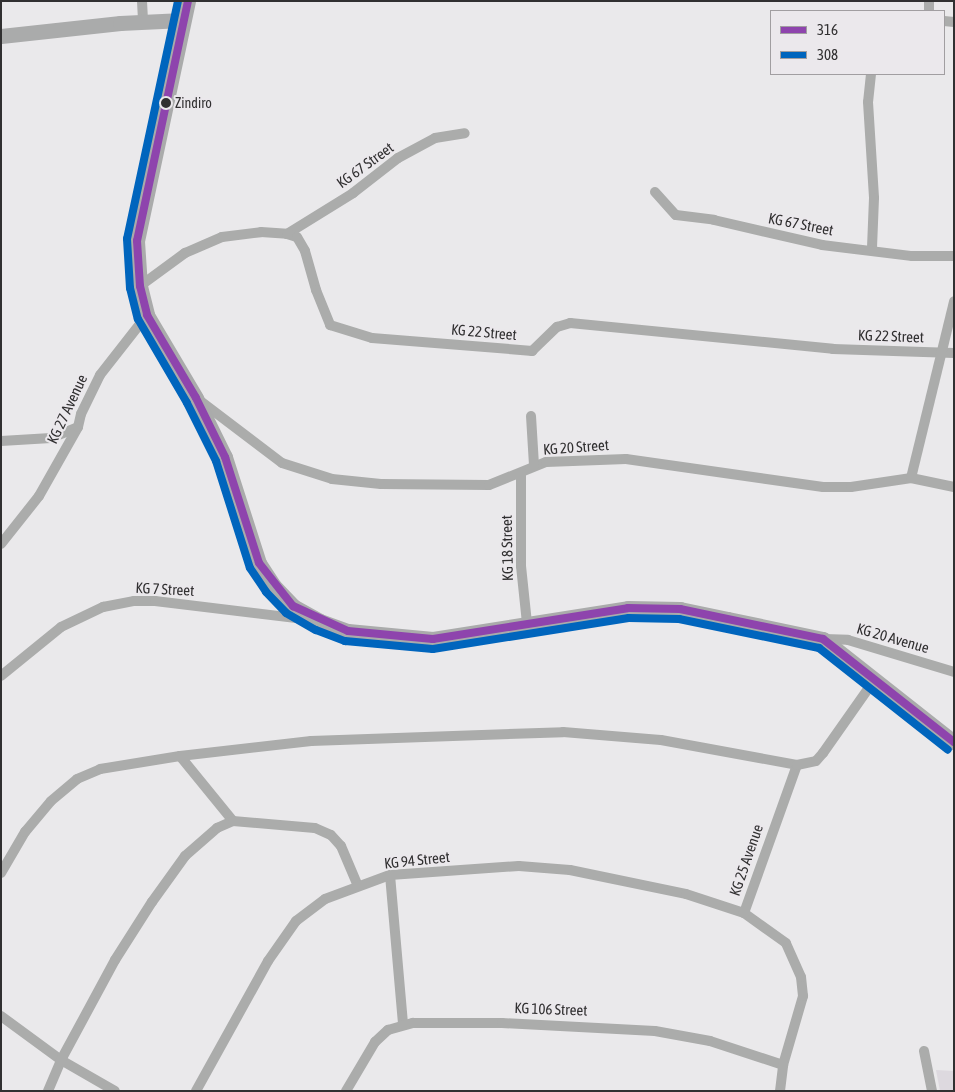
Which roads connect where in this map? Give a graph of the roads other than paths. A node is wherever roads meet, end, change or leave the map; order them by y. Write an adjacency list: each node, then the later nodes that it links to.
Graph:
1 (142, 1): 4 (street)
2 (188, 1): 3 (main road)
3 (183, 20): 4 (main road); 12 (main road)
4 (143, 22): 5 (main road)
5 (2, 34)
6 (871, 75): 10 (street)
7 (465, 132): 9 (street, KG 67 Street)
8 (655, 192): 10 (street, KG 67 Street)
9 (287, 234): 12 (street); 15 (street, KG 22 Street)
10 (872, 248): 11 (street, KG 67 Street)
11 (954, 256)
12 (140, 286): 14 (main road)
13 (954, 301): 15 (street)
14 (146, 315): 16 (main road); 18 (street, KG 27 Avenue)
15 (949, 352): 22 (street)
16 (196, 398): 21 (street, KG 20 Street); 25 (main road)
17 (531, 416): 20 (street)
18 (78, 426): 19 (street); 24 (street, KG 27 Avenue)
19 (1, 441)
20 (534, 465): 21 (street, KG 20 Street); 22 (street, KG 20 Street)
21 (521, 473): 26 (street, KG 18 Street)
22 (911, 478): 23 (street, KG 20 Street)
23 (954, 486)
24 (1, 544)
25 (320, 621): 26 (main road); 29 (street, KG 7 Street)
26 (527, 623): 27 (main road)
27 (823, 639): 28 (street, KG 20 Avenue); 30 (main road)
28 (954, 672)
29 (1, 676)
30 (875, 679): 31 (main road); 33 (street)
31 (954, 742)
32 (180, 756): 33 (street); 34 (street); 35 (street)
33 (797, 765): 38 (street, KG 25 Avenue)
34 (233, 822): 37 (street); 42 (street)
35 (1, 873)
36 (390, 875): 37 (street, KG 94 Street); 38 (street, KG 94 Street); 40 (street)
37 (358, 886): 46 (street, KG 94 Street)
38 (744, 913): 43 (street, KG 25 Avenue)
39 (1, 1016): 42 (street)
40 (402, 1024): 43 (street, KG 106 Street); 47 (street, KG 106 Street)
41 (924, 1051): 49 (street)
42 (61, 1060): 44 (street); 45 (street)
43 (783, 1065): 48 (street, KG 25 Avenue)
44 (48, 1091)
45 (115, 1091)
46 (196, 1091)
47 (346, 1091)
48 (780, 1091)
49 (932, 1091)

